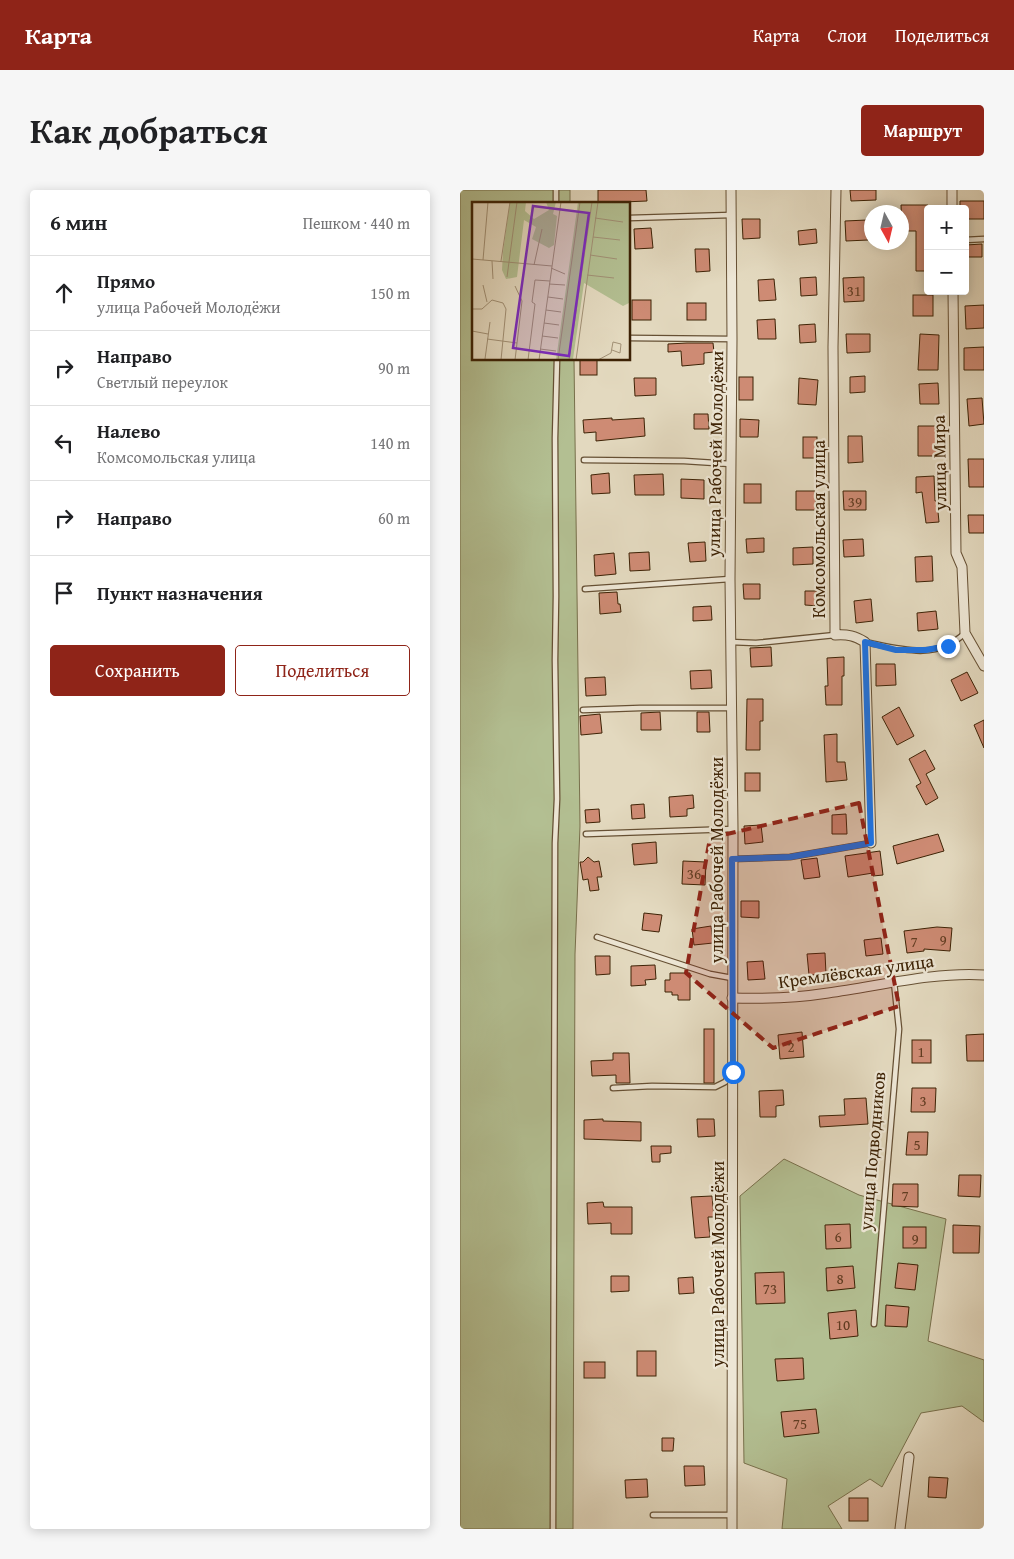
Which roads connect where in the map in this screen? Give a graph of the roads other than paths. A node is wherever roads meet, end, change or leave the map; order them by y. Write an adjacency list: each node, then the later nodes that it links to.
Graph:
1 (731, 190): 5 (street, улица Рабочей Молодёжи)
2 (836, 190): 18 (street, Комсомольская улица)
3 (952, 190): 4 (street)
4 (952, 205)
5 (732, 215): 6 (lane); 11 (street, улица Рабочей Молодёжи)
6 (630, 218)
7 (984, 239): 8 (lane)
8 (969, 240)
9 (952, 295): 17 (street, улица Мира)
10 (630, 338): 11 (lane)
11 (732, 339): 14 (street, улица Рабочей Молодёжи)
12 (557, 360): 39 (lane)
13 (584, 460): 14 (lane)
14 (731, 464): 15 (street, улица Рабочей Молодёжи)
15 (730, 579): 16 (lane); 19 (street, улица Рабочей Молодёжи)
16 (585, 589)
17 (965, 632): 20 (lane); 21 (street)
18 (835, 635): 19 (lane); 20 (street, Комсомольская улица)
19 (730, 642): 22 (street, улица Рабочей Молодёжи)
20 (865, 642): 26 (street)
21 (984, 666)
22 (731, 708): 23 (lane); 24 (street, улица Рабочей Молодёжи)
23 (584, 710)
24 (733, 829): 25 (lane); 27 (street, улица Рабочей Молодёжи)
25 (586, 834)
26 (871, 843): 27 (lane)
27 (732, 859): 30 (street, улица Рабочей Молодёжи)
28 (597, 937): 30 (lane)
29 (984, 975): 31 (street, Кремлёвская улица)
30 (732, 978): 32 (street, улица Рабочей Молодёжи)
31 (894, 981): 32 (street, Кремлёвская улица); 35 (lane, улица Подводников)
32 (732, 998): 33 (street, улица Рабочей Молодёжи)
33 (733, 1072): 34 (lane); 38 (street, улица Рабочей Молодёжи)
34 (613, 1088)
35 (874, 1324)
36 (909, 1457): 41 (street)
37 (653, 1515): 38 (lane)
38 (732, 1515): 40 (street, улица Рабочей Молодёжи)
39 (553, 1529)
40 (732, 1529)
41 (900, 1529)

